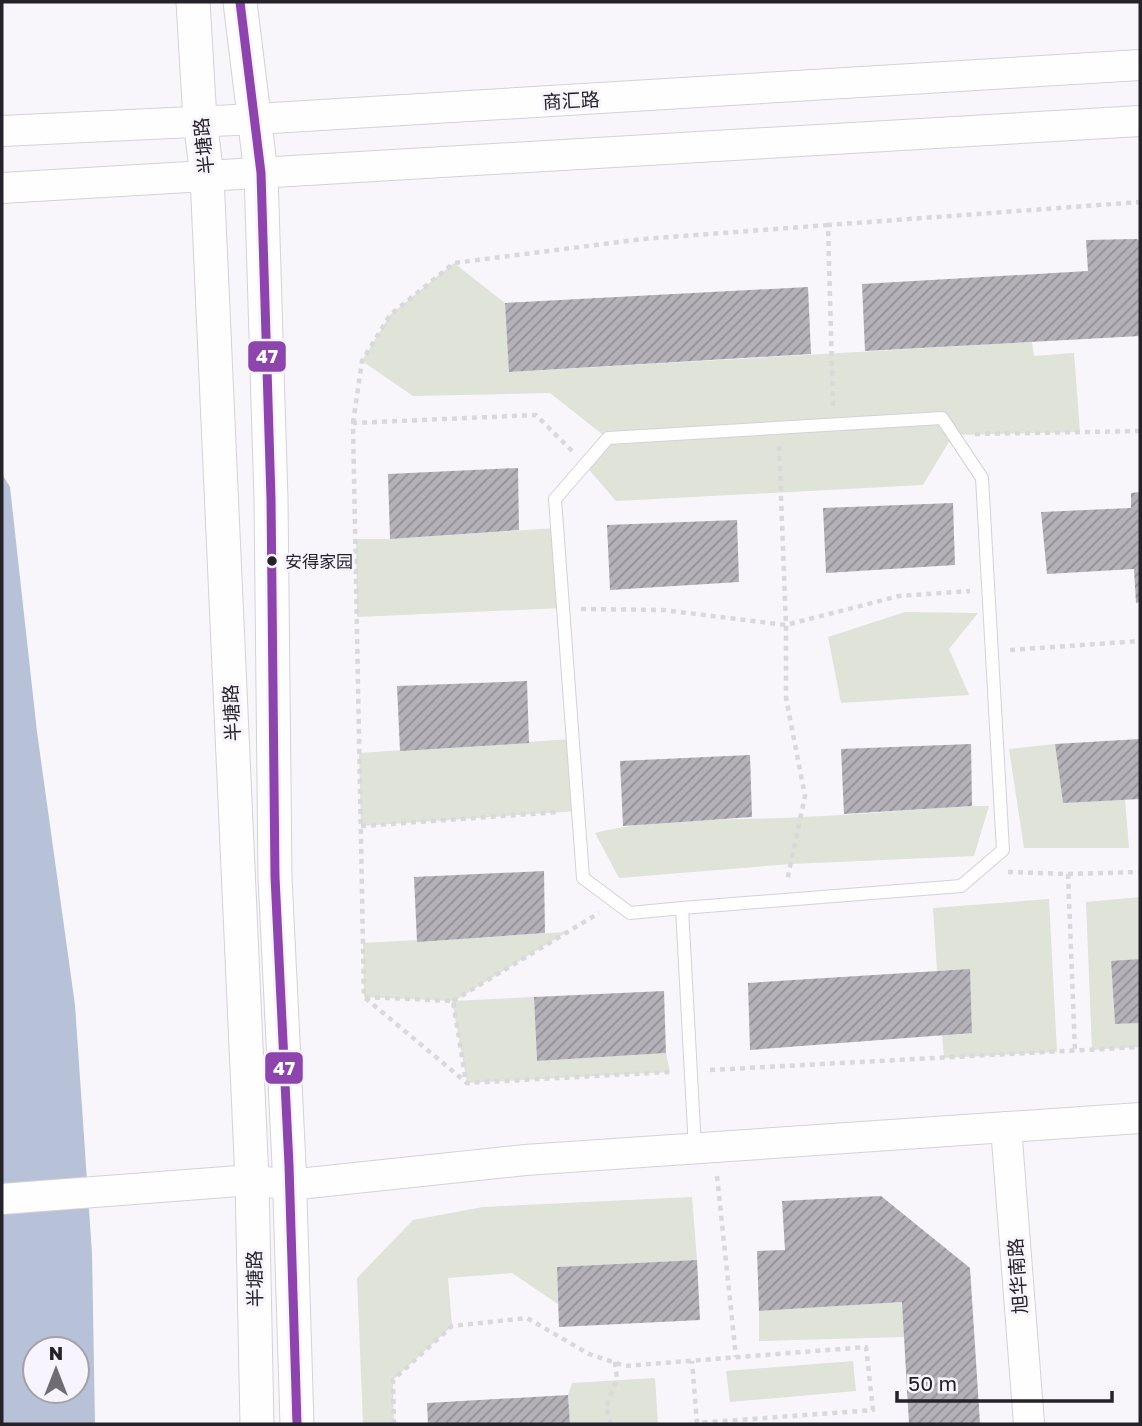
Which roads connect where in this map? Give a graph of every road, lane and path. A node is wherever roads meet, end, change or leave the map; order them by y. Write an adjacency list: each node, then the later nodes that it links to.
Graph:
1 (193, 2): 5 (main road, 半塘路)
2 (240, 2): 4 (main road, 半塘路)
3 (1140, 65): 4 (street, 商汇路)
4 (256, 119): 5 (street, 商汇路); 8 (main road, 半塘路)
5 (200, 120): 7 (street, 商汇路); 9 (main road, 半塘路)
6 (1140, 121): 8 (street)
7 (2, 131)
8 (261, 173): 9 (street); 39 (main road, 半塘路)
9 (207, 176): 10 (street); 38 (main road, 半塘路)
10 (2, 188)
11 (1140, 202): 12 (path)
12 (828, 225): 13 (path); 14 (path)
13 (353, 423)
14 (834, 424): 15 (lane); 17 (lane)
15 (778, 428): 19 (lane); 20 (path)
16 (1140, 431): 17 (path)
17 (953, 435): 18 (lane)
18 (989, 590): 20 (path); 22 (lane)
19 (563, 608): 20 (path); 23 (lane)
20 (786, 625): 28 (path)
21 (1140, 641): 22 (path)
22 (992, 652): 25 (lane)
23 (578, 811): 24 (path); 29 (lane)
24 (361, 826)
25 (980, 870): 27 (path); 28 (lane)
26 (1140, 872): 27 (path)
27 (1068, 874): 33 (path)
28 (783, 901): 30 (lane)
29 (617, 902): 30 (lane); 32 (path)
30 (682, 908): 37 (lane)
31 (364, 997): 32 (path)
32 (453, 1001): 34 (path)
33 (1075, 1051)
34 (467, 1083)
35 (1140, 1118): 36 (street)
36 (1006, 1127): 37 (street); 49 (street, 旭华南路)
37 (704, 1148): 39 (street); 41 (path)
38 (252, 1180): 39 (street); 40 (street); 44 (main road, 半塘路)
39 (289, 1185): 45 (main road, 半塘路)
40 (2, 1199)
41 (736, 1357): 42 (path); 48 (path)
42 (692, 1360): 43 (path); 48 (path)
43 (615, 1362): 46 (path); 47 (path)
44 (257, 1424)
45 (297, 1424)
46 (394, 1424)
47 (611, 1424)
48 (697, 1424)
49 (1029, 1424)

